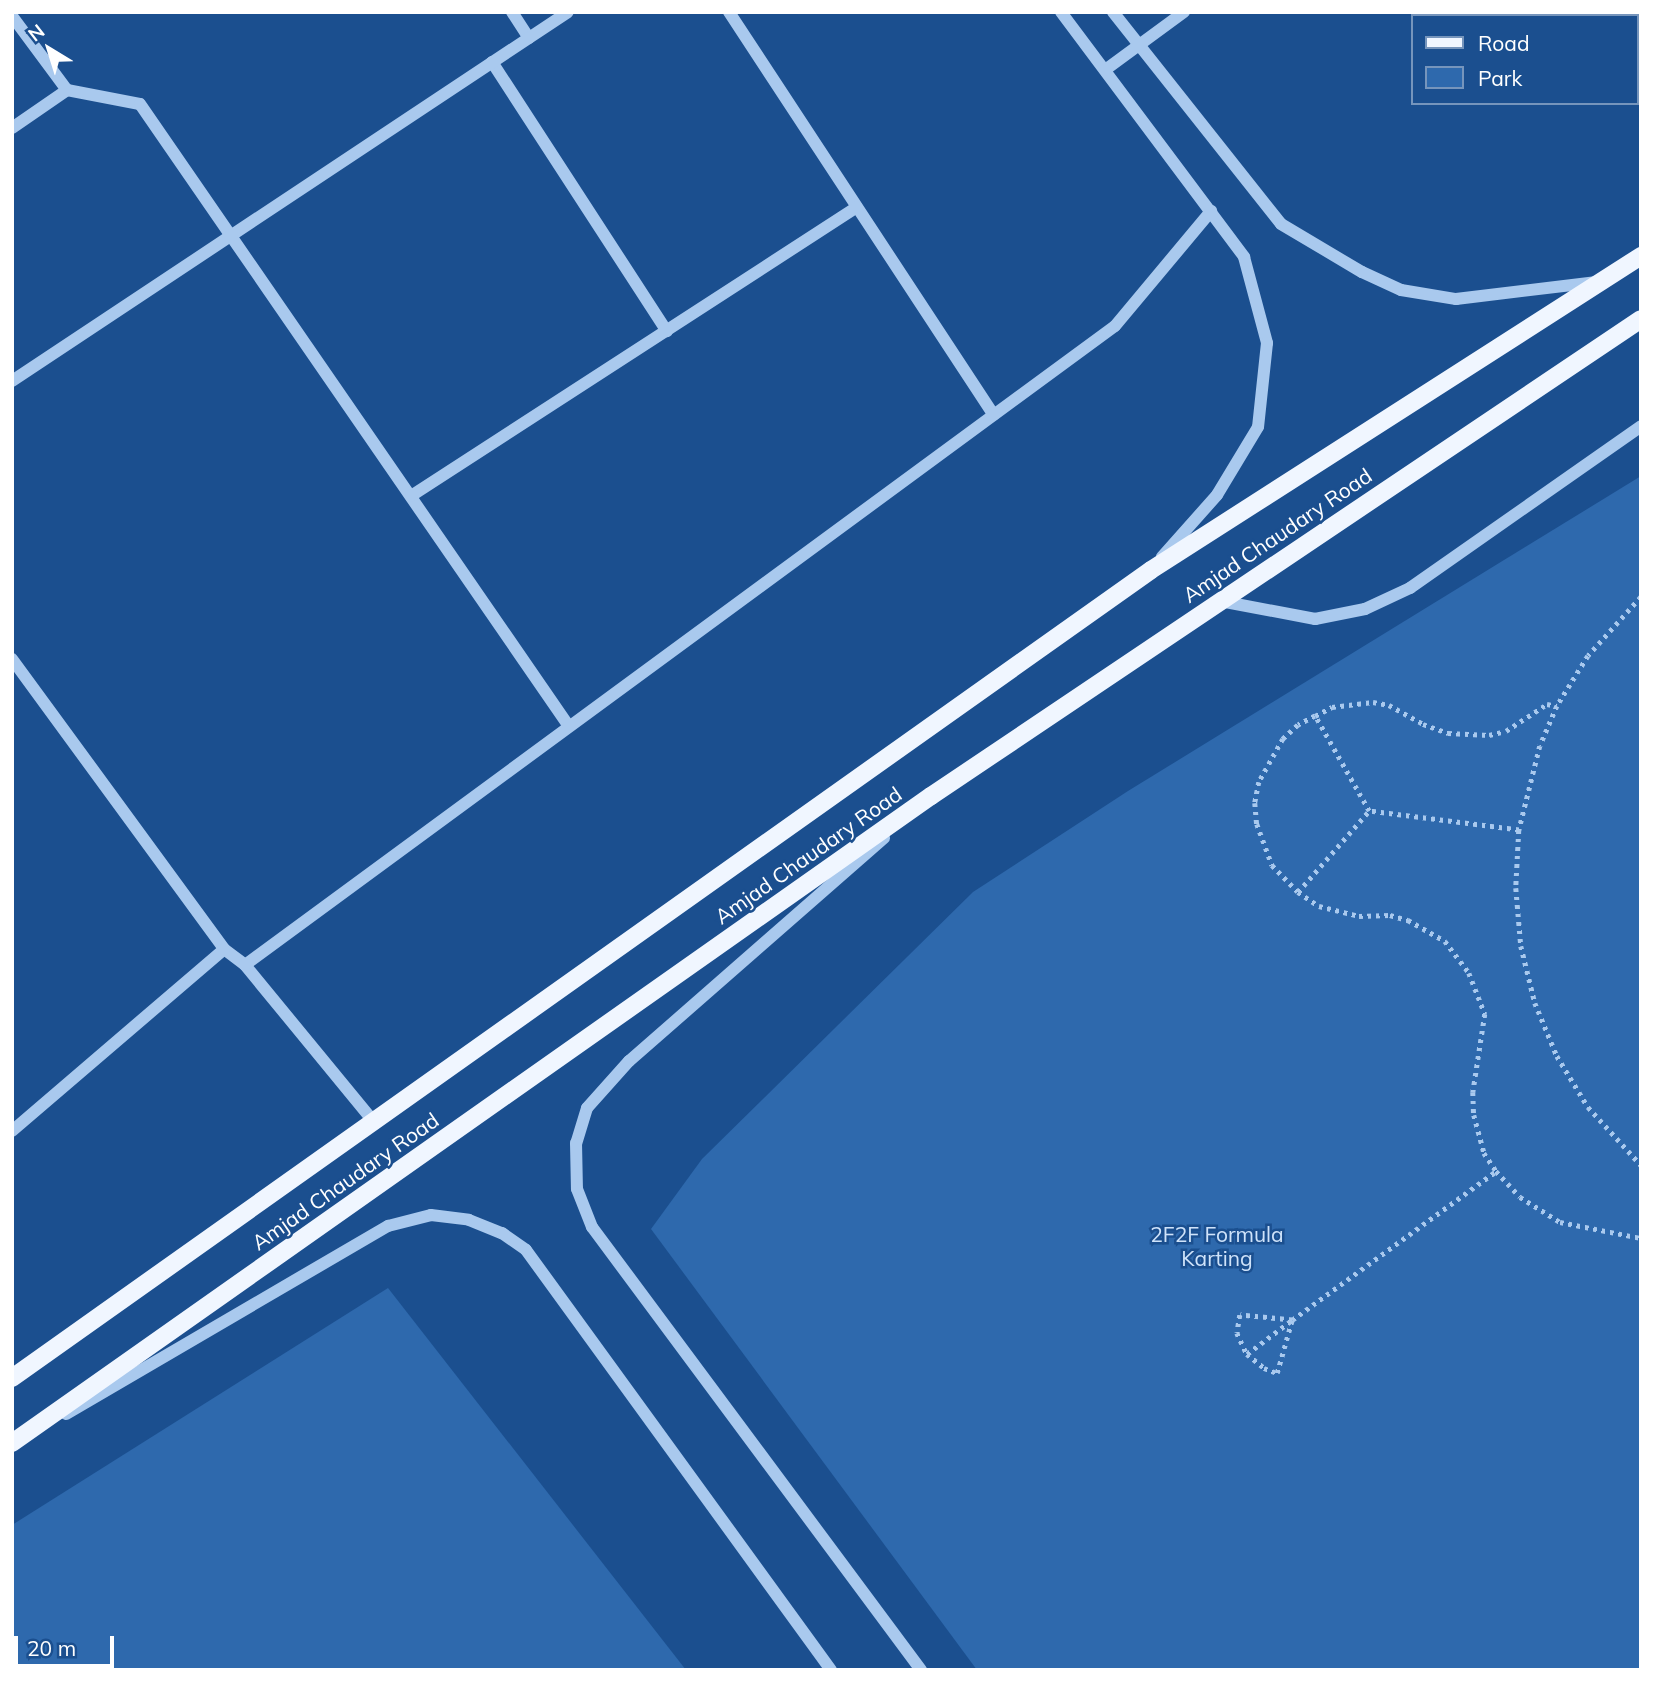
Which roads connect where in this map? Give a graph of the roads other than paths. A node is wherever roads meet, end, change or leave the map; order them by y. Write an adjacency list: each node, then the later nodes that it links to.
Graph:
1 (512, 12): 8 (street)
2 (568, 12): 8 (street)
3 (729, 12): 14 (street)
4 (1061, 12): 11 (street)
5 (1113, 12): 9 (street)
6 (1184, 12): 9 (street)
7 (12, 16): 12 (street)
8 (529, 38): 10 (street)
9 (1139, 47): 11 (street); 18 (street)
10 (492, 62): 16 (street); 20 (street)
11 (1105, 70): 15 (street)
12 (67, 90): 13 (street); 16 (street)
13 (12, 128)
14 (857, 207): 20 (street); 22 (street)
15 (1212, 211): 22 (street); 25 (street)
16 (232, 235): 21 (street); 24 (street)
17 (1641, 256): 18 (main road, Amjad Chaudary Road)
18 (1600, 281): 25 (main road, Amjad Chaudary Road)
19 (1641, 319): 26 (main road, Amjad Chaudary Road)
20 (667, 331): 24 (street)
21 (12, 381)
22 (993, 415): 28 (street)
23 (1641, 426): 26 (street)
24 (411, 496): 28 (street)
25 (1151, 570): 32 (main road, Amjad Chaudary Road)
26 (1220, 601): 29 (main road, Amjad Chaudary Road)
27 (12, 659): 30 (street)
28 (568, 725): 31 (street)
29 (931, 796): 35 (main road, Amjad Chaudary Road); 37 (street)
30 (224, 949): 31 (street); 33 (street)
31 (245, 965): 32 (street)
32 (375, 1123): 34 (main road, Amjad Chaudary Road)
33 (12, 1132)
34 (12, 1378)
35 (12, 1444): 36 (street)
36 (831, 1670)
37 (921, 1670)

